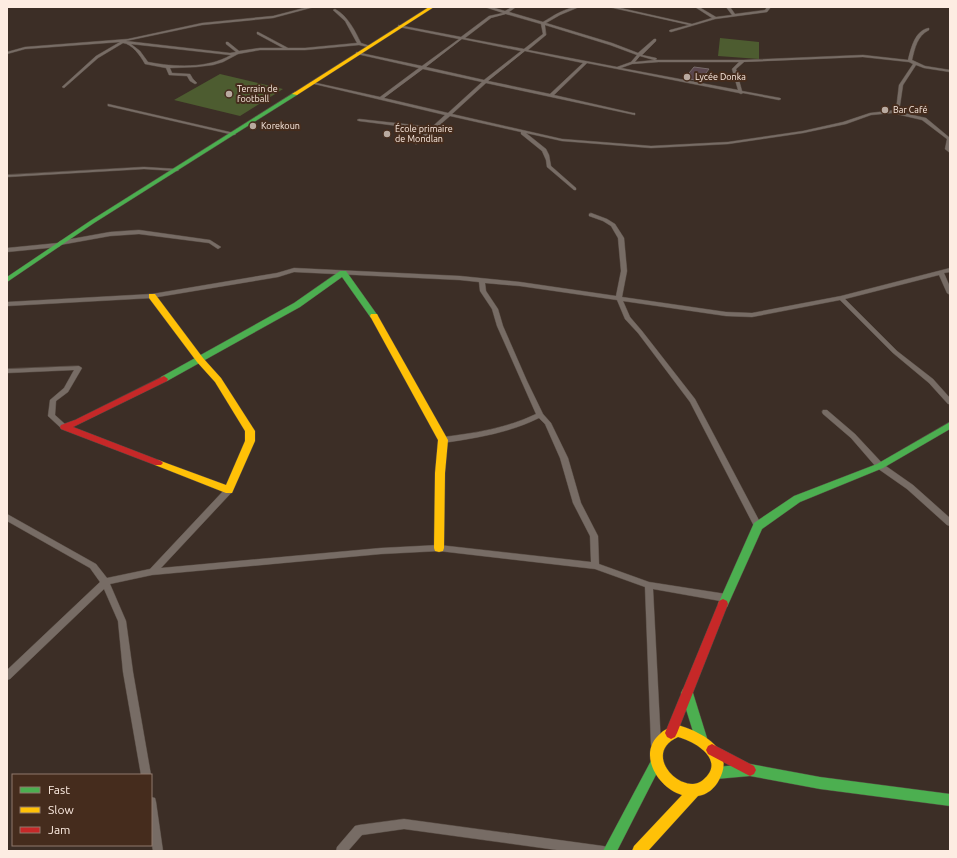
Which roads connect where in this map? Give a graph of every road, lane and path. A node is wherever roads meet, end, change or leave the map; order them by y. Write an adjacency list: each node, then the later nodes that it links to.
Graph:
1 (312, 7): 28 (street)
2 (432, 7): 16 (main road)
3 (488, 7): 11 (street)
4 (514, 7): 11 (street)
5 (577, 7): 14 (street)
6 (611, 7): 15 (street)
7 (697, 7): 13 (street)
8 (728, 7): 12 (street)
9 (769, 7): 12 (street)
10 (335, 10): 24 (street)
11 (505, 13): 14 (street); 20 (street)
12 (735, 16): 13 (street)
13 (715, 18): 15 (street)
14 (543, 23): 27 (street); 29 (street)
15 (692, 25): 18 (street)
16 (399, 26): 20 (street); 24 (main road)
17 (928, 29): 32 (street)
18 (671, 32)
19 (258, 33): 25 (street)
20 (460, 38): 27 (street); 37 (street)
21 (656, 40): 29 (street)
22 (122, 42): 26 (street); 36 (street); 43 (street)
23 (227, 43): 26 (street)
24 (361, 48): 25 (street); 37 (street); 42 (main road)
25 (288, 49): 26 (street)
26 (238, 52): 36 (street)
27 (524, 52): 33 (street); 40 (street)
28 (7, 53)
29 (639, 55): 30 (street); 34 (street)
30 (658, 61): 31 (street); 34 (street)
31 (743, 61): 32 (street); 44 (street)
32 (910, 62): 35 (street)
33 (585, 63): 38 (street); 45 (street)
34 (632, 63): 38 (street)
35 (915, 64): 39 (street); 49 (street)
36 (168, 67): 41 (street)
37 (424, 67): 40 (street); 46 (street)
38 (615, 68): 44 (street)
39 (950, 71)
40 (485, 81): 45 (street); 50 (street)
41 (195, 83)
42 (312, 83): 46 (street); 55 (main road)
43 (64, 87)
44 (741, 93): 47 (street)
45 (552, 95): 51 (street)
46 (380, 99): 50 (street)
47 (779, 99)
48 (110, 105): 55 (street)
49 (890, 112): 54 (street); 57 (street)
50 (447, 114): 53 (street); 54 (street)
51 (633, 114)
52 (359, 120): 53 (street)
53 (434, 129): 56 (street)
54 (523, 132): 60 (street)
55 (234, 134): 58 (main road)
56 (417, 143)
57 (950, 152)
58 (177, 170): 59 (street); 62 (main road)
59 (7, 176)
60 (574, 190)
61 (591, 215): 72 (street)
62 (59, 244): 63 (street); 64 (street); 68 (main road)
63 (218, 247)
64 (7, 250)
65 (950, 270): 66 (street)
66 (941, 272): 70 (street); 73 (street)
67 (343, 273): 69 (street); 71 (street); 75 (main road); 82 (main road)
68 (7, 280)
69 (482, 282): 72 (street); 79 (street)
70 (950, 293)
71 (152, 296): 74 (street); 75 (main road)
72 (619, 298): 73 (street); 87 (street)
73 (841, 298): 77 (street)
74 (7, 304)
75 (200, 360): 81 (main road); 84 (main road)
76 (7, 371): 81 (street)
77 (950, 402)
78 (826, 412): 83 (street)
79 (540, 415): 82 (street); 89 (street)
80 (950, 425): 83 (main road)
81 (64, 427): 84 (main road)
82 (443, 440): 88 (main road)
83 (880, 466): 86 (street); 87 (main road)
84 (229, 490): 90 (street)
85 (7, 517): 91 (street)
86 (950, 523)
87 (758, 526): 93 (main road)
88 (439, 548): 89 (street); 90 (street)
89 (595, 566): 92 (street)
90 (152, 572): 91 (street)
91 (105, 582): 94 (street); 103 (street)
92 (649, 585): 93 (street); 98 (street)
93 (726, 598): 95 (main road)
94 (7, 676)
95 (687, 693): 96 (main road); 97 (main road)
96 (671, 733): 97 (main road); 98 (main road)
97 (701, 738): 99 (main road)
98 (656, 748): 100 (main road)
99 (712, 750): 101 (main road); 102 (main road)
100 (656, 763): 104 (main road); 110 (main road)
101 (750, 770): 102 (main road); 105 (main road)
102 (716, 773): 104 (main road)
103 (146, 774)
104 (694, 791): 111 (main road)
105 (950, 800)
106 (152, 809): 107 (street)
107 (158, 851)
108 (341, 851): 109 (street)
109 (603, 851)
110 (610, 851)
111 (639, 851)

